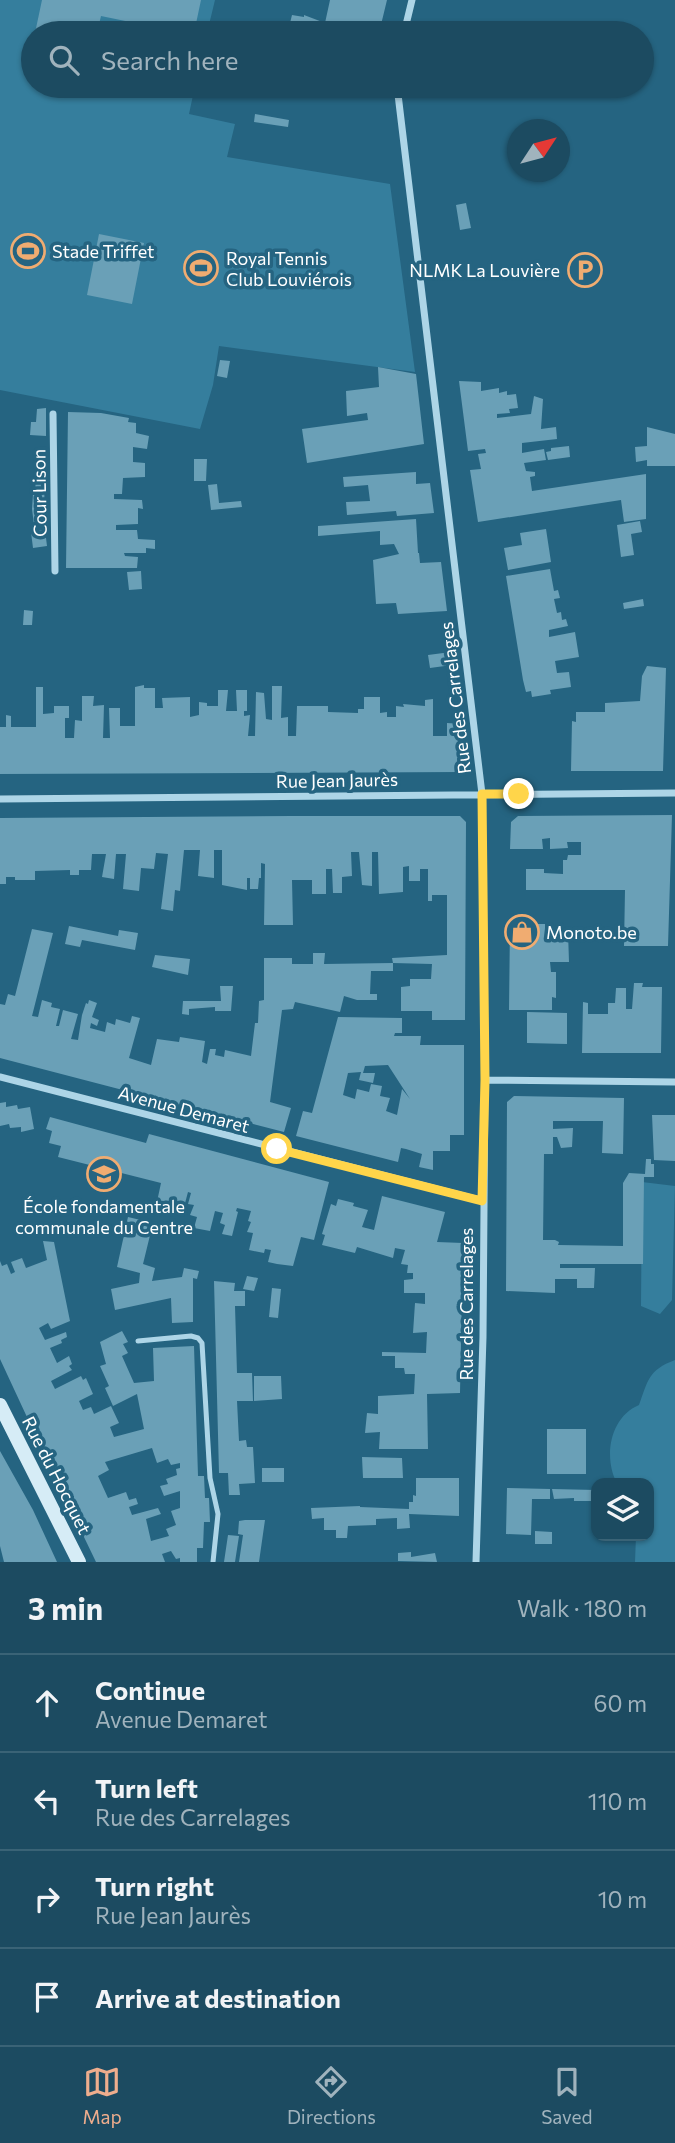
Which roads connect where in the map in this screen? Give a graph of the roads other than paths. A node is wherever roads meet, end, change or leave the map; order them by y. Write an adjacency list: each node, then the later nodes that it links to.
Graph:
1 (412, 0): 2 (street)
2 (407, 21)
3 (398, 98): 7 (street, Rue des Carrelages)
4 (53, 414): 5 (street, Cour Lison)
5 (55, 571)
6 (675, 793): 7 (street, Rue Jean Jaurès)
7 (482, 794): 8 (street, Rue Jean Jaurès); 10 (street, Rue des Carrelages)
8 (0, 799)
9 (0, 1077): 12 (street, Avenue Demaret)
10 (485, 1080): 11 (street); 12 (street, Rue des Carrelages)
11 (675, 1082)
12 (482, 1201): 17 (street, Rue des Carrelages)
13 (138, 1341): 16 (lane)
14 (0, 1405): 15 (street, Rue du Hocquet)
15 (79, 1562)
16 (213, 1562)
17 (476, 1562)

